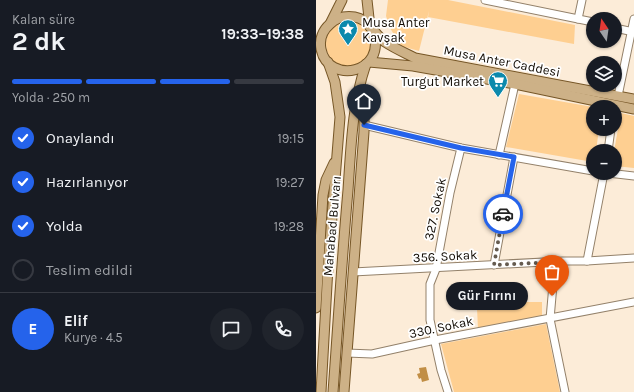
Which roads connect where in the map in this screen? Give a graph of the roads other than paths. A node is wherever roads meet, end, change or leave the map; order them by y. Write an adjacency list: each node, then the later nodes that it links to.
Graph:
1 (342, 0): 9 (main road)
2 (367, 0): 10 (main road)
3 (485, 0): 5 (street)
4 (582, 0): 6 (street)
5 (517, 3): 6 (street)
6 (578, 19): 8 (street)
7 (634, 19): 13 (street)
8 (586, 21)
9 (329, 24): 10 (main road); 12 (main road); 14 (main road)
10 (372, 29): 15 (main road); 20 (main road, Musa Anter Caddesi)
11 (622, 30): 13 (street)
12 (316, 32)
13 (633, 32): 21 (street)
14 (322, 56): 15 (main road); 28 (main road, Mahabad Bulvarı)
15 (368, 63): 16 (main road, Musa Anter Caddesi); 17 (main road, Mahabad Bulvarı)
16 (515, 84): 19 (main road, Musa Anter Caddesi); 27 (street)
17 (357, 99): 25 (main road); 47 (main road, Mahabad Bulvarı)
18 (634, 99): 22 (main road, Musa Anter Caddesi)
19 (596, 100)
20 (599, 100)
21 (617, 100)
22 (622, 102)
23 (622, 106): 24 (main road, Musa Anter Caddesi)
24 (634, 109)
25 (364, 125): 26 (street); 40 (main road)
26 (461, 148): 27 (street); 39 (street, 327. Sokak)
27 (499, 154): 29 (street)
28 (337, 156): 34 (main road); 46 (main road, Mahabad Bulvarı)
29 (514, 157): 30 (street); 38 (street)
30 (586, 170)
31 (622, 175): 32 (street)
32 (634, 176)
33 (603, 180): 36 (street)
34 (320, 195): 42 (main road)
35 (634, 258): 36 (street, 356. Sokak)
36 (587, 261): 37 (street, 356. Sokak)
37 (555, 262): 38 (street, 356. Sokak); 43 (street)
38 (494, 265): 39 (street, 356. Sokak)
39 (436, 269): 40 (street, 356. Sokak); 44 (street, 327. Sokak)
40 (353, 272): 45 (main road)
41 (634, 302): 43 (street, 330. Sokak)
42 (316, 308)
43 (550, 319): 44 (street, 330. Sokak); 50 (street)
44 (435, 340): 45 (street, 330. Sokak); 49 (street, 327. Sokak)
45 (346, 353): 48 (main road)
46 (320, 392)
47 (333, 392)
48 (344, 392)
49 (448, 392)
50 (565, 392)

